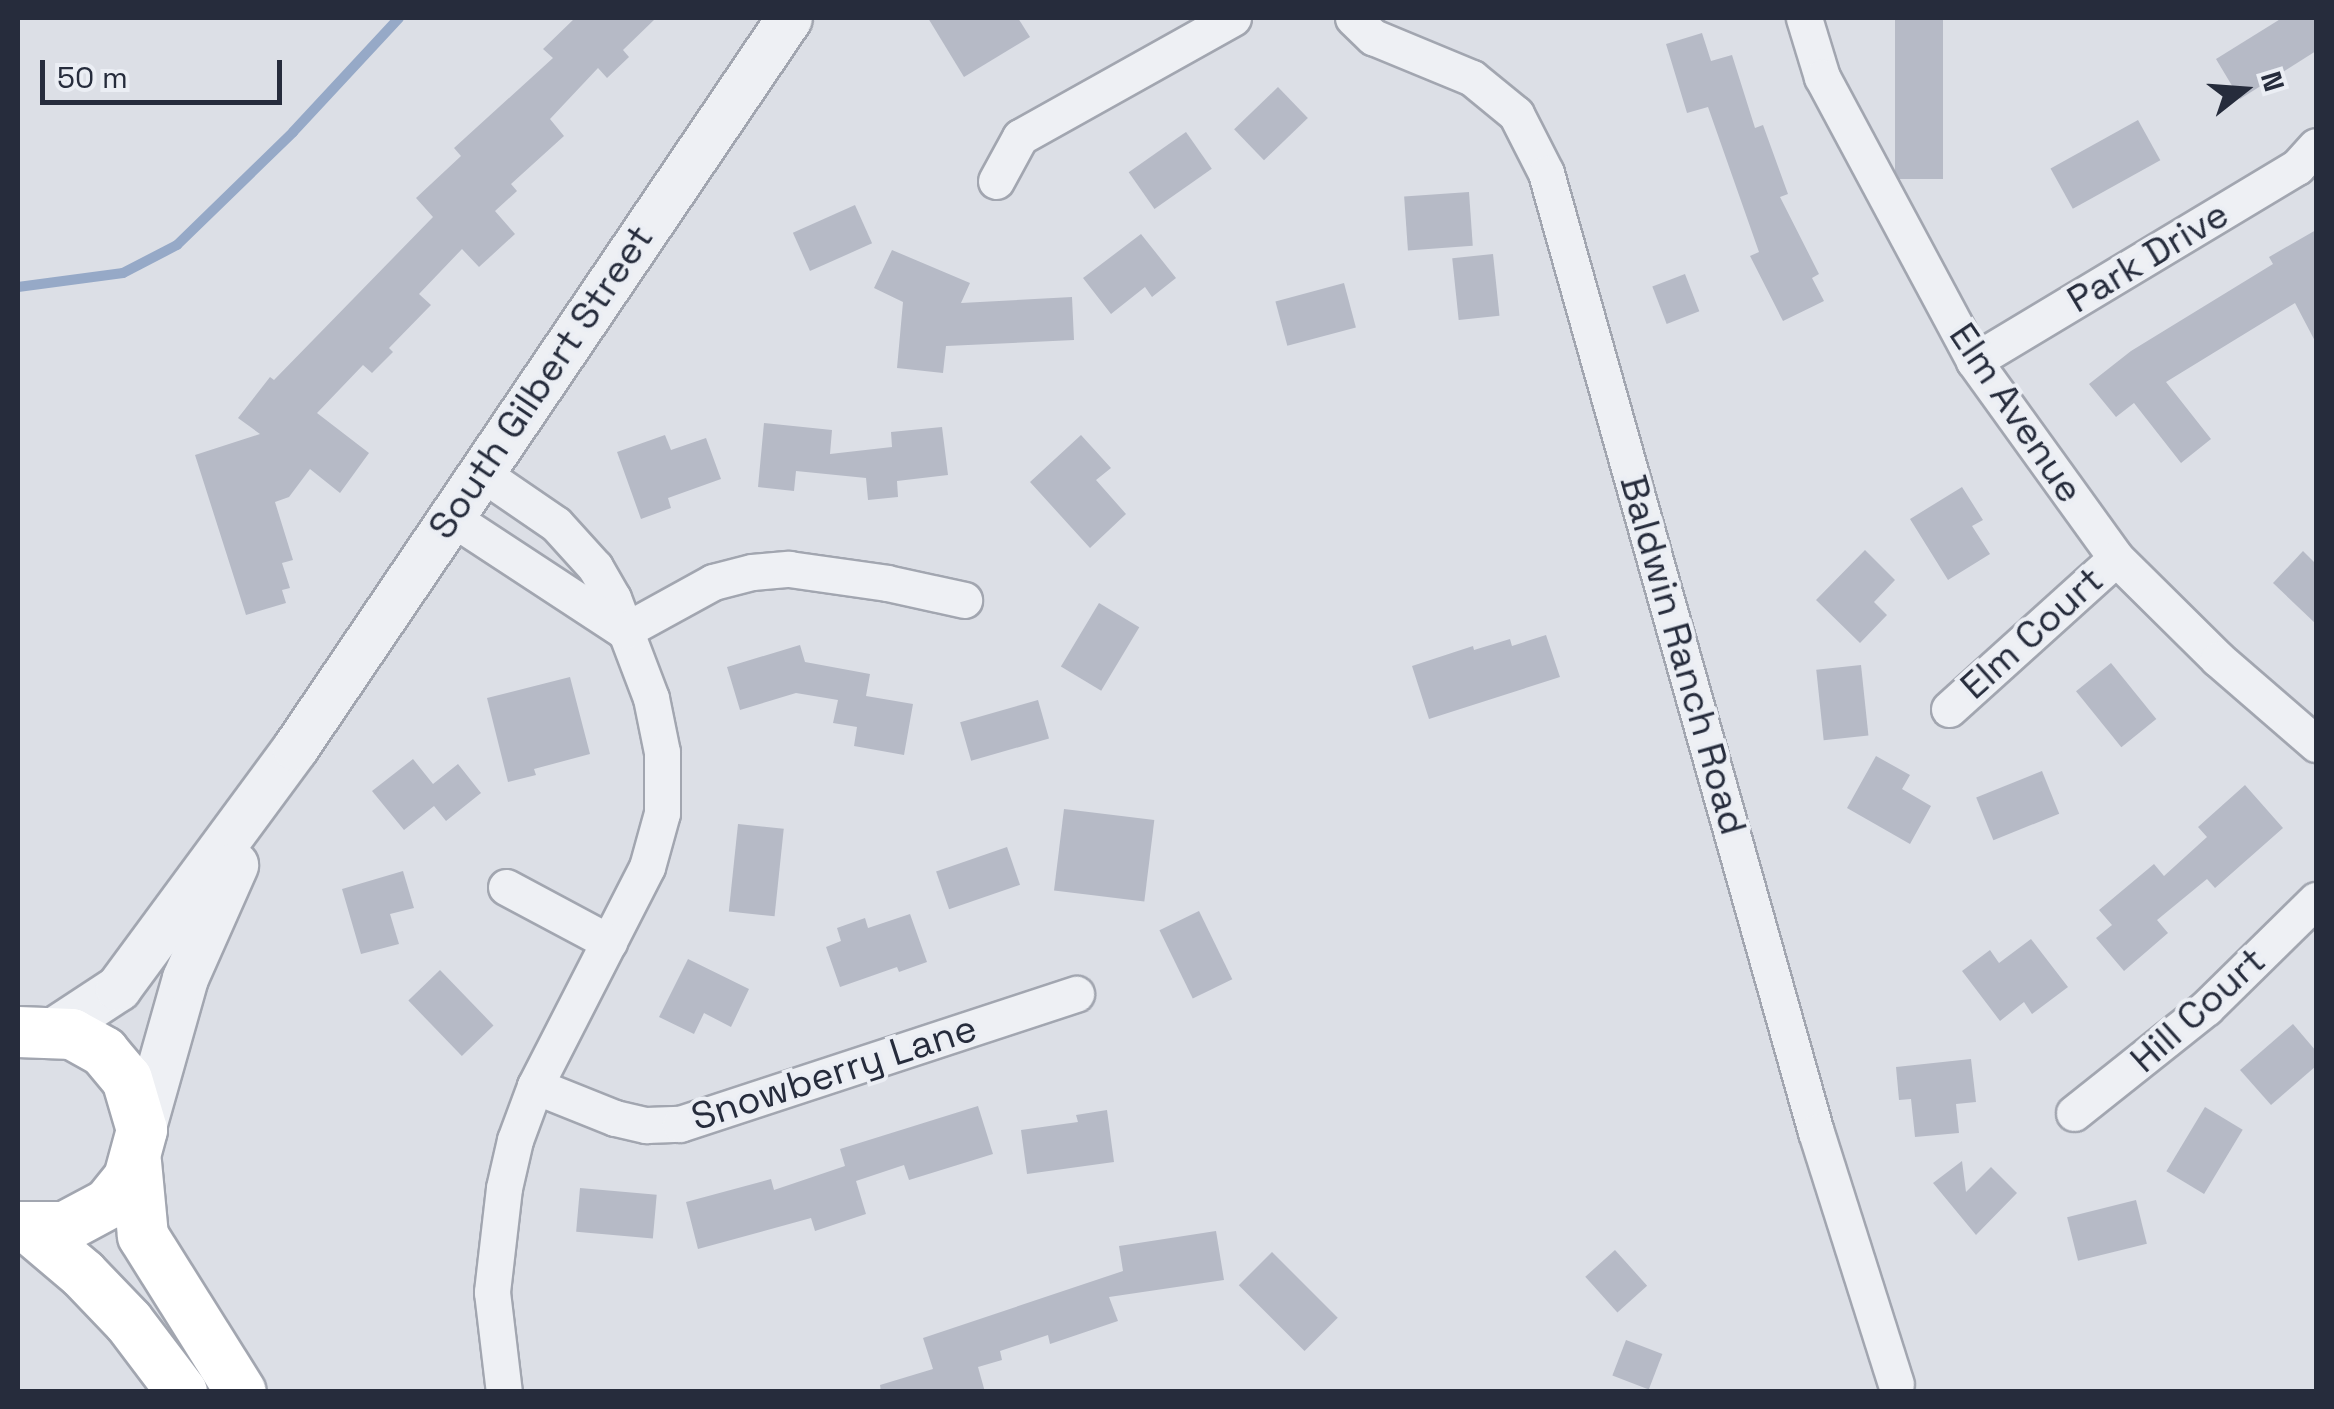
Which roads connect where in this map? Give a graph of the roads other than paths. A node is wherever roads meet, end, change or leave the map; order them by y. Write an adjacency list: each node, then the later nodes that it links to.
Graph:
1 (789, 18): 8 (street, South Gilbert Street)
2 (1233, 18): 6 (street)
3 (1353, 18): 25 (street, Baldwin Ranch Road)
4 (1804, 18): 7 (street, Elm Avenue)
5 (2316, 146): 7 (street, Park Drive)
6 (996, 181)
7 (1974, 362): 10 (street, Elm Avenue)
8 (480, 472): 9 (street, South Gilbert Street); 12 (street)
9 (449, 516): 12 (street); 15 (street, South Gilbert Street)
10 (2116, 558): 13 (street, Elm Court); 14 (street, Elm Avenue)
11 (964, 600): 12 (street)
12 (624, 631): 18 (street)
13 (1949, 709)
14 (2316, 744)
15 (295, 748): 20 (street, South Gilbert Street); 23 (street, South Gilbert Street)
16 (506, 887): 18 (street)
17 (2316, 900): 22 (street, Hill Court)
18 (610, 942): 21 (street)
19 (1076, 994): 21 (street, Snowberry Lane)
20 (34, 1026): 23 (main road)
21 (535, 1086): 28 (street)
22 (2074, 1113)
23 (139, 1146): 24 (main road); 27 (main road)
24 (23, 1230): 26 (main road)
25 (1896, 1384)
26 (182, 1392)
27 (241, 1392)
28 (504, 1392)

